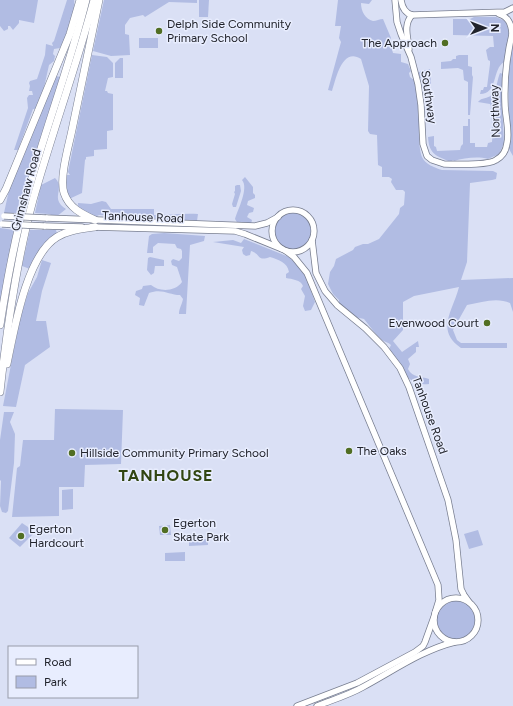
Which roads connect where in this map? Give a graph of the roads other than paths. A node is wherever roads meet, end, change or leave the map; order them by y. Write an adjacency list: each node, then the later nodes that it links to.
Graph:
1 (80, 0): 13 (main road)
2 (86, 0): 20 (main road, Grimshaw Road)
3 (94, 0): 21 (main road, Grimshaw Road)
4 (99, 0): 17 (main road)
5 (395, 0): 11 (street, Southway)
6 (401, 0): 9 (street)
7 (513, 8): 8 (street)
8 (492, 13): 9 (street); 10 (street)
9 (412, 15): 11 (street)
10 (512, 32): 12 (street, Northway)
11 (409, 52): 12 (street, Southway)
12 (469, 163)
13 (0, 200)
14 (2, 216): 17 (street, Tanhouse Road, bridge)
15 (278, 217): 17 (street, Tanhouse Road); 18 (street); 19 (street)
16 (1, 224): 17 (street, Tanhouse Road, bridge)
17 (95, 224): 19 (street, Tanhouse Road); 22 (main road)
18 (312, 240): 19 (street); 23 (street, Tanhouse Road)
19 (284, 250): 24 (street, Tanhouse Road)
20 (0, 325)
21 (0, 392)
22 (0, 398)
23 (470, 602): 24 (street); 25 (street)
24 (435, 615): 25 (street); 26 (street, Tanhouse Road)
25 (455, 642): 27 (street)
26 (297, 706)
27 (317, 706)

